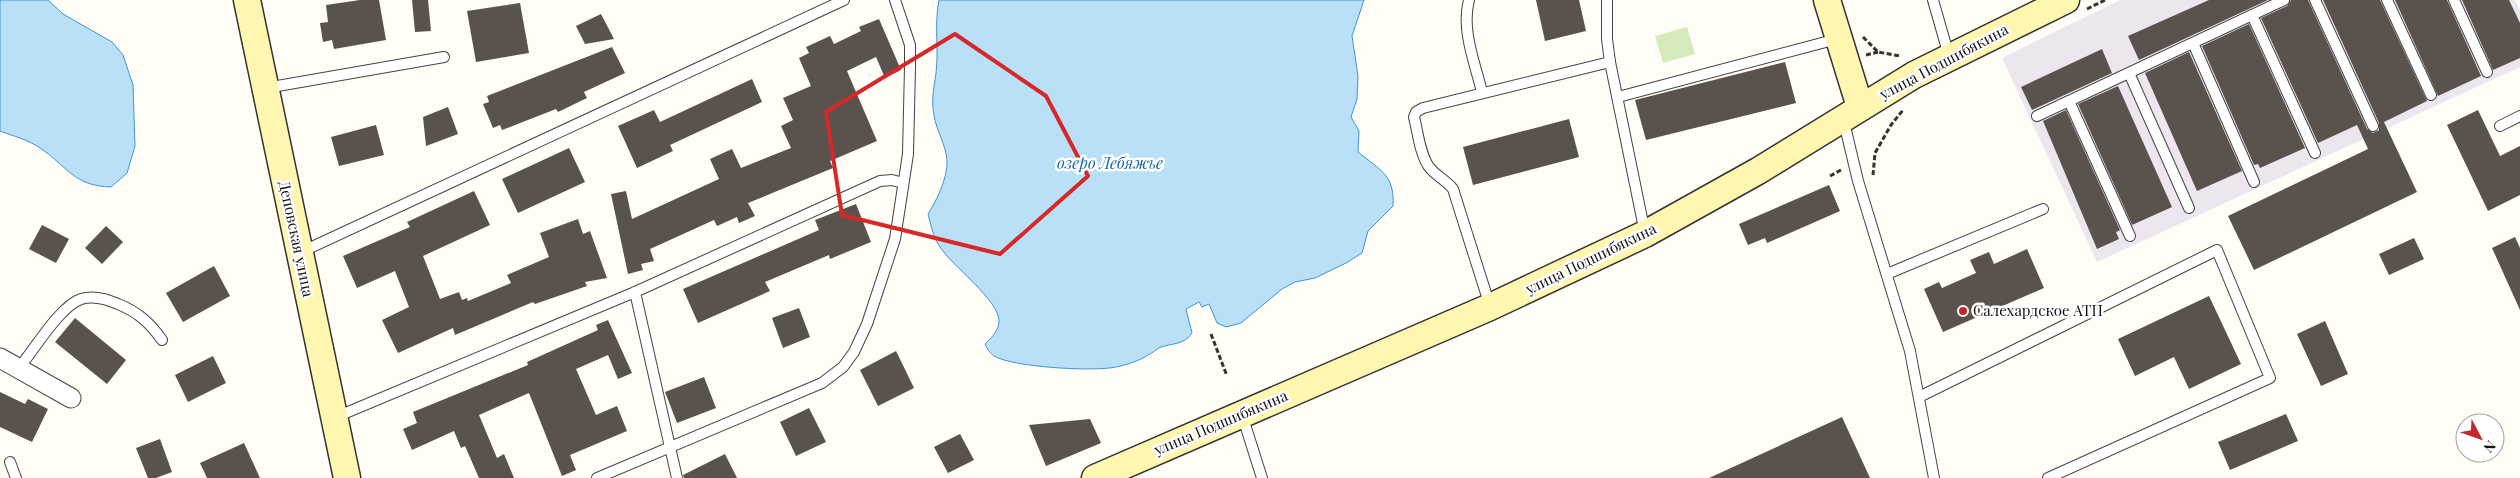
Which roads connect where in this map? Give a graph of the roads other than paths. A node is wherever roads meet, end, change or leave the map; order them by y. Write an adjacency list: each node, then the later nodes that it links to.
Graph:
1 (248, 0): 21 (main road, Деповская улица)
2 (844, 0): 38 (lane)
3 (895, 0): 33 (lane)
4 (1470, 0): 22 (lane)
5 (1607, 0): 18 (lane)
6 (1827, 0): 14 (main road)
7 (1933, 0): 17 (lane)
8 (2284, 0): 13 (lane)
9 (2315, 0): 29 (lane)
10 (2387, 0): 23 (lane)
11 (2454, 0): 20 (lane)
12 (2072, 6): 17 (main road, улица Подшибякина)
13 (2252, 15): 15 (lane); 31 (lane)
14 (1837, 39): 24 (lane); 26 (main road)
15 (2192, 43): 19 (lane); 32 (lane)
16 (444, 57): 21 (lane)
17 (1949, 57): 26 (main road, улица Подшибякина)
18 (1610, 62): 22 (lane); 24 (lane)
19 (2129, 72): 25 (lane); 34 (lane)
20 (2487, 72)
21 (266, 88): 38 (main road, Деповская улица)
22 (1482, 92): 41 (lane)
23 (2431, 95)
24 (1618, 97): 36 (lane)
25 (2069, 101): 27 (lane); 37 (lane)
26 (1851, 112): 36 (main road, улица Подшибякина); 39 (lane)
27 (2037, 116)
28 (2520, 116): 30 (lane)
29 (2373, 126)
30 (2500, 126)
31 (2315, 153)
32 (2254, 182)
33 (903, 183): 40 (lane); 49 (lane)
34 (2189, 208)
35 (2043, 209): 39 (lane)
36 (1646, 234): 41 (main road, улица Подшибякина)
37 (2130, 236)
38 (298, 253): 48 (main road, Деповская улица)
39 (1887, 274): 45 (lane)
40 (635, 292): 48 (lane); 49 (lane)
41 (1490, 307): 47 (main road, улица Подшибякина)
42 (162, 340): 44 (lane)
43 (0, 358): 44 (street)
44 (20, 368): 46 (street)
45 (1919, 396): 57 (lane); 58 (lane)
46 (71, 398)
47 (1242, 414): 55 (main road, улица Подшибякина); 56 (lane)
48 (334, 418): 52 (main road, Деповская улица)
49 (670, 447): 53 (lane); 54 (lane)
50 (10, 462): 51 (lane)
51 (16, 478)
52 (347, 478)
53 (597, 478)
54 (677, 478)
55 (1095, 478)
56 (1262, 478)
57 (1934, 478)
58 (2048, 478)

